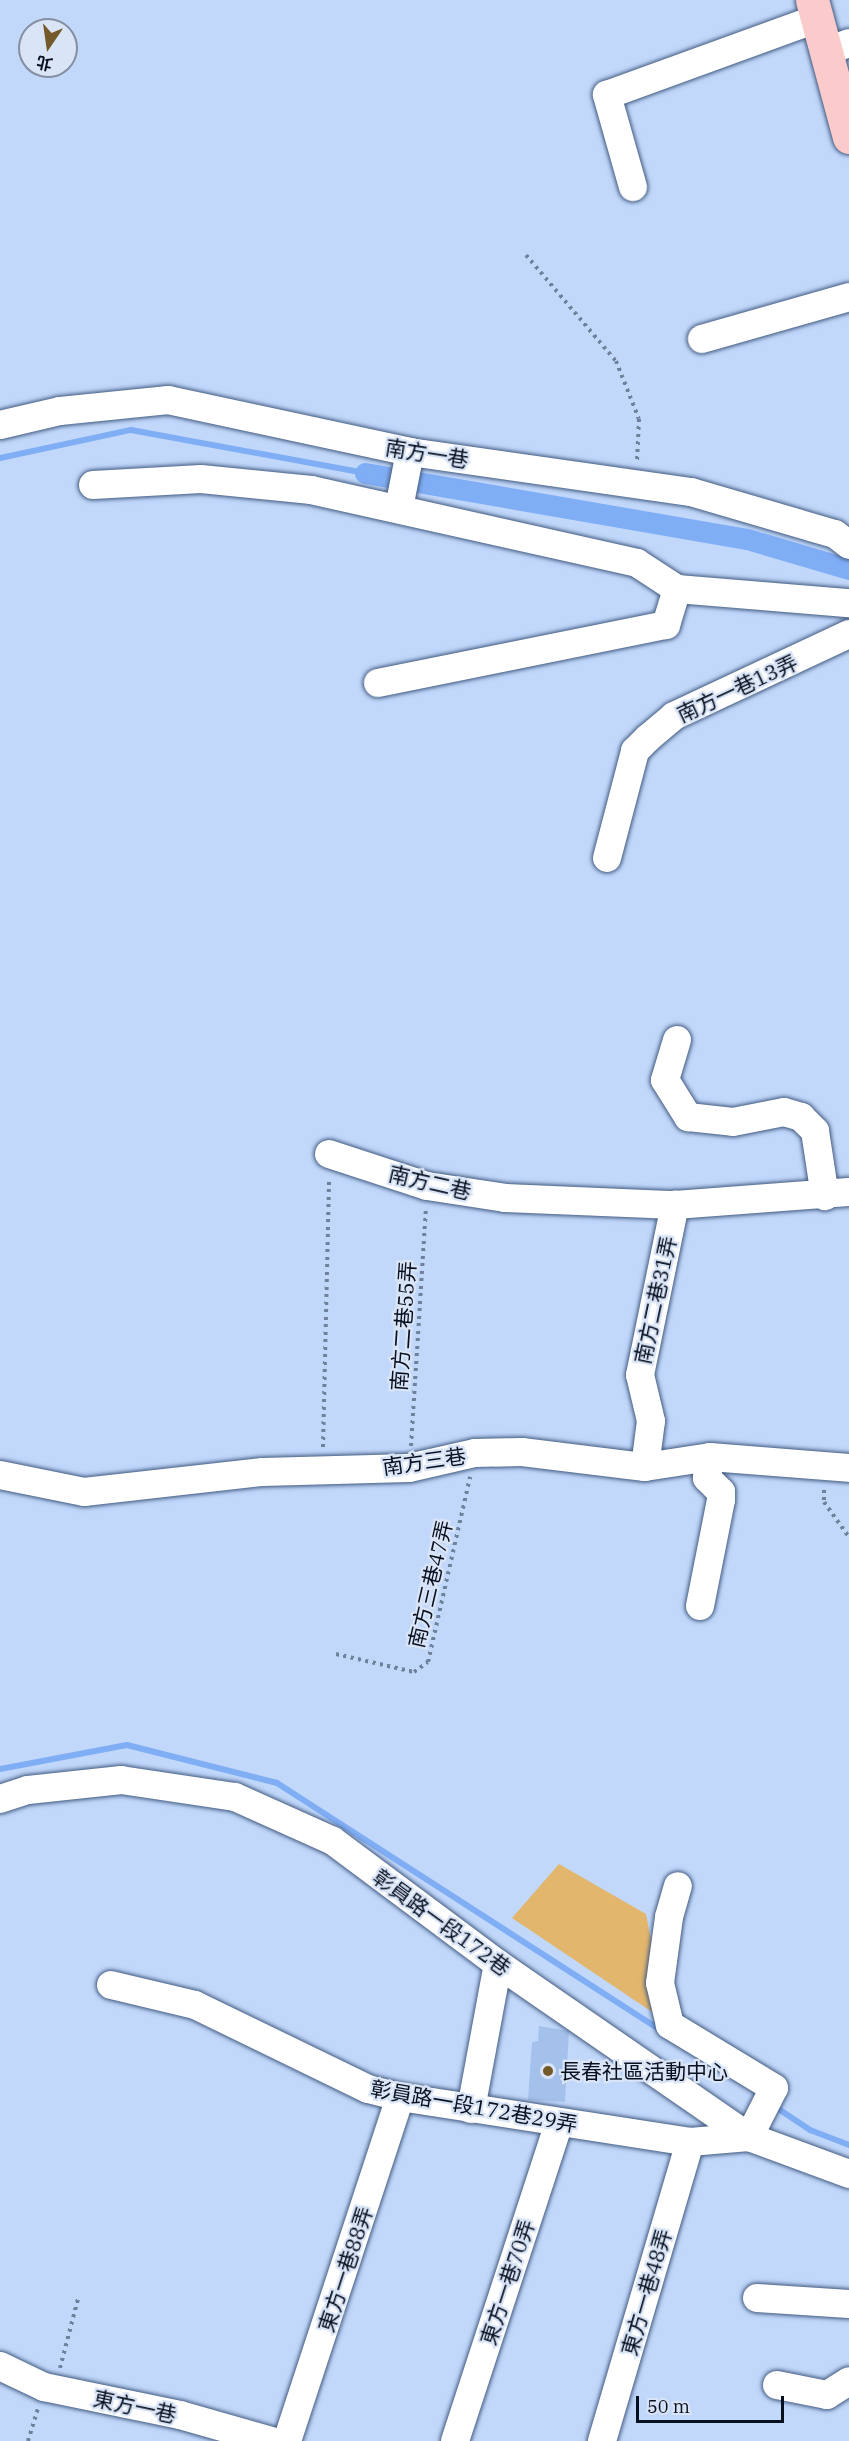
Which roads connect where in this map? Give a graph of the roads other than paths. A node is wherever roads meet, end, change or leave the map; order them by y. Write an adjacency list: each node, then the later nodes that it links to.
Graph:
1 (815, 9): 2 (main road); 4 (lane)
2 (838, 47): 3 (main road)
3 (849, 137)
4 (633, 187)
5 (849, 297): 6 (lane)
6 (702, 339)
7 (0, 425): 8 (lane, 南方一巷)
8 (410, 452): 10 (lane); 11 (lane, 南方一巷)
9 (93, 485): 10 (lane)
10 (399, 508): 12 (lane)
11 (849, 545)
12 (676, 589): 13 (lane); 15 (lane)
13 (849, 603)
14 (849, 634): 16 (lane, 南方一巷13弄)
15 (378, 682)
16 (607, 858)
17 (677, 1040): 19 (lane)
18 (329, 1154): 20 (lane, 南方二巷)
19 (837, 1194): 20 (lane, 南方二巷)
20 (675, 1205): 23 (lane, 南方二巷31弄)
21 (710, 1457): 22 (lane, 南方三巷); 23 (lane, 南方三巷); 25 (lane)
22 (837, 1466)
23 (645, 1467): 24 (lane, 南方三巷)
24 (0, 1474)
25 (700, 1606)
26 (0, 1799): 28 (lane, 彰員路一段172巷)
27 (678, 1886): 33 (lane)
28 (498, 1964): 31 (lane); 33 (lane, 彰員路一段172巷)
29 (111, 1985): 30 (lane, 彰員路一段172巷29弄)
30 (400, 2097): 31 (lane, 彰員路一段172巷29弄); 42 (lane, 東方一巷88弄)
31 (471, 2109): 32 (lane, 彰員路一段172巷29弄)
32 (559, 2123): 34 (lane, 彰員路一段172巷29弄); 43 (lane, 東方一巷70弄)
33 (749, 2137): 34 (lane, 彰員路一段172巷29弄); 35 (lane, 彰員路一段172巷)
34 (690, 2142): 44 (lane, 東方一巷48弄)
35 (849, 2174)
36 (758, 2298): 37 (lane)
37 (849, 2304)
38 (0, 2366): 41 (lane, 東方一巷)
39 (849, 2381): 40 (lane)
40 (777, 2385)
41 (271, 2441)
42 (287, 2441)
43 (455, 2441)
44 (602, 2441)

